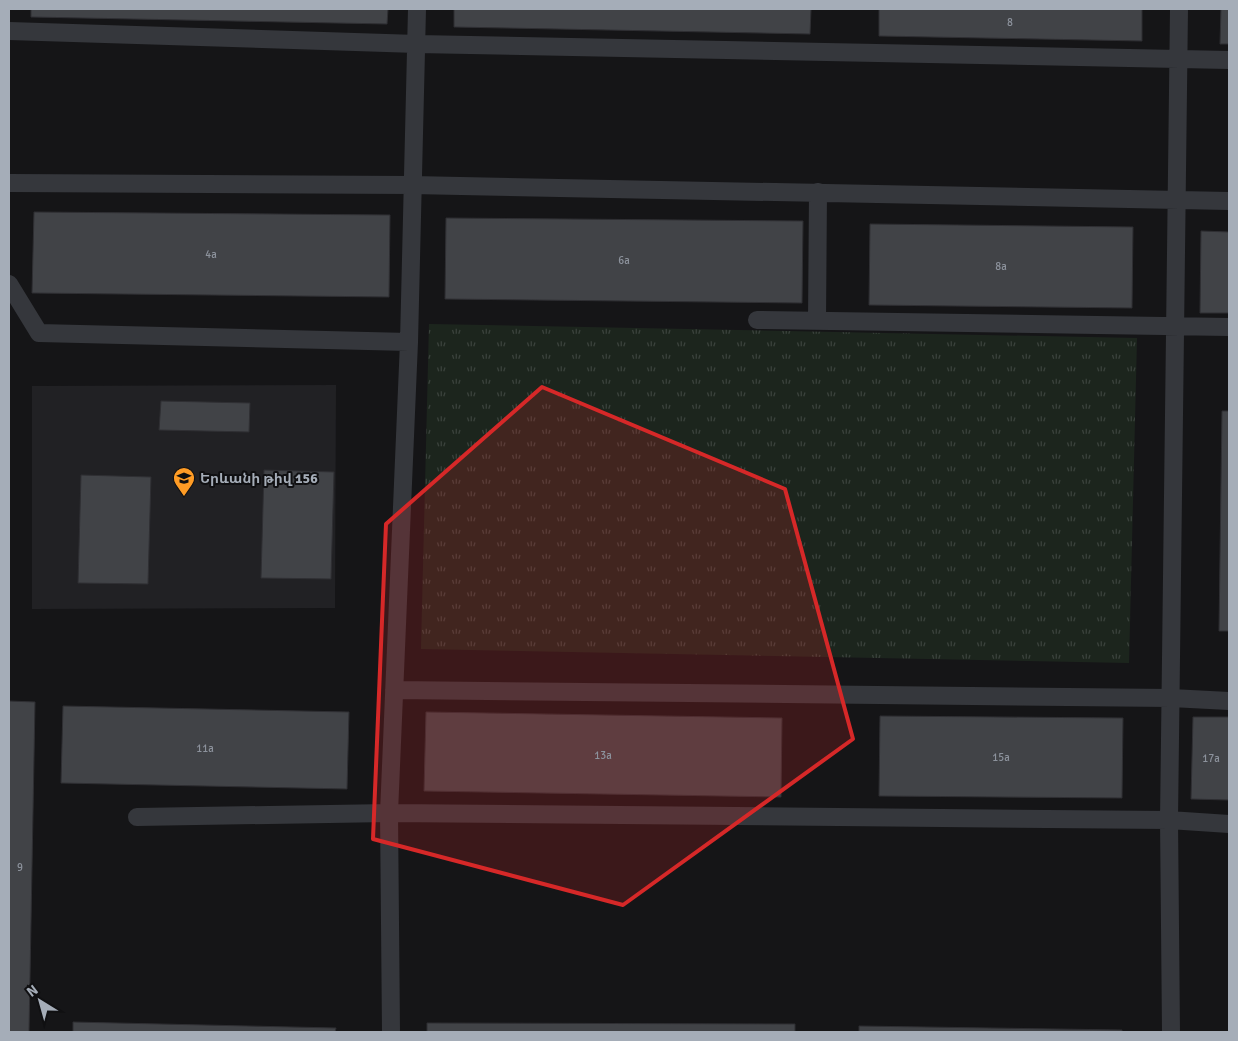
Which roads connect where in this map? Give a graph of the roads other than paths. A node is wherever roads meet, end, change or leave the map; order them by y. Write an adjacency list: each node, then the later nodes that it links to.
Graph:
1 (417, 9): 4 (lane)
2 (1180, 9): 5 (lane)
3 (9, 31): 4 (lane)
4 (417, 44): 5 (lane); 8 (lane)
5 (1179, 58): 6 (lane); 10 (lane)
6 (1229, 60)
7 (9, 183): 8 (lane)
8 (412, 185): 9 (lane); 17 (lane)
9 (818, 192): 10 (lane); 14 (lane)
10 (1177, 199): 11 (lane); 15 (lane)
11 (1229, 201)
12 (9, 284): 17 (lane)
13 (757, 320): 14 (lane)
14 (816, 321): 15 (lane)
15 (1175, 327): 16 (lane); 19 (lane)
16 (1229, 327)
17 (409, 342): 18 (lane)
18 (394, 690): 19 (lane); 21 (lane)
19 (1171, 698): 20 (lane); 23 (lane)
20 (1229, 701)
21 (389, 813): 22 (lane); 23 (lane); 25 (lane)
22 (137, 818)
23 (1169, 820): 24 (lane); 26 (lane)
24 (1229, 824)
25 (391, 1032)
26 (1171, 1032)

